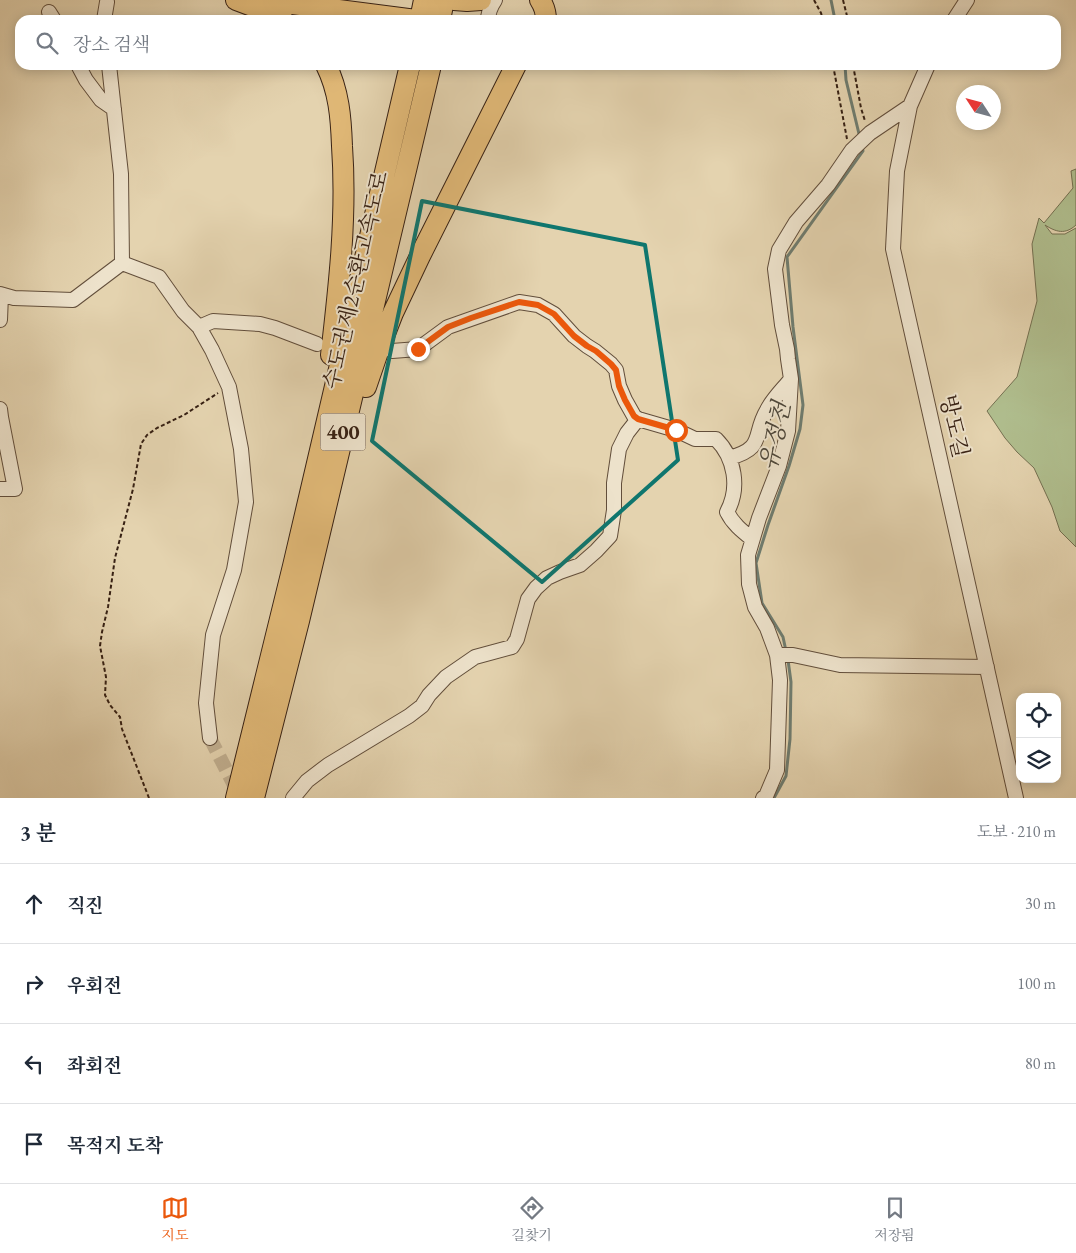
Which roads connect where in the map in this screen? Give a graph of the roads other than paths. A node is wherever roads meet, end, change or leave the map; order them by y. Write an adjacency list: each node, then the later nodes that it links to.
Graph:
1 (236, 0): 12 (highway)
2 (262, 0): 13 (highway)
3 (424, 0): 14 (highway)
4 (444, 0): 15 (highway)
5 (454, 0): 6 (highway)
6 (481, 0)
7 (495, 0): 16 (street)
8 (540, 0): 17 (highway)
9 (966, 0): 18 (street)
10 (107, 2): 11 (street)
11 (105, 15)
12 (273, 15)
13 (378, 15)
14 (421, 15)
15 (441, 15)
16 (488, 15)
17 (546, 15)
18 (957, 15)
19 (81, 70): 27 (street)
20 (110, 70): 27 (street)
21 (328, 70): 40 (highway)
22 (409, 70): 40 (highway, 수도권제2순환고속도로 / 400)
23 (430, 70): 40 (highway, 수도권제2순환고속도로 / 400)
24 (513, 70): 40 (highway)
25 (926, 70): 26 (street, 방도길)
26 (910, 106): 34 (street); 42 (street, 방도길)
27 (114, 109): 28 (street)
28 (122, 264): 29 (street); 31 (street)
29 (0, 294): 30 (street)
30 (0, 320)
31 (199, 327): 32 (street); 43 (street)
32 (316, 344)
33 (392, 351): 36 (street)
34 (791, 379): 37 (street); 39 (street)
35 (0, 409): 38 (street)
36 (638, 419): 37 (street); 46 (street)
37 (729, 458): 39 (street)
38 (0, 489)
39 (752, 539): 41 (street)
40 (302, 565): 44 (highway, 수도권제2순환고속도로 / 400); 45 (highway, 수도권제2순환고속도로 / 400)
41 (777, 655): 42 (street); 47 (street)
42 (987, 667): 48 (street, 방도길)
43 (210, 738)
44 (236, 798)
45 (254, 798)
46 (293, 798)
47 (763, 798)
48 (1016, 798)

